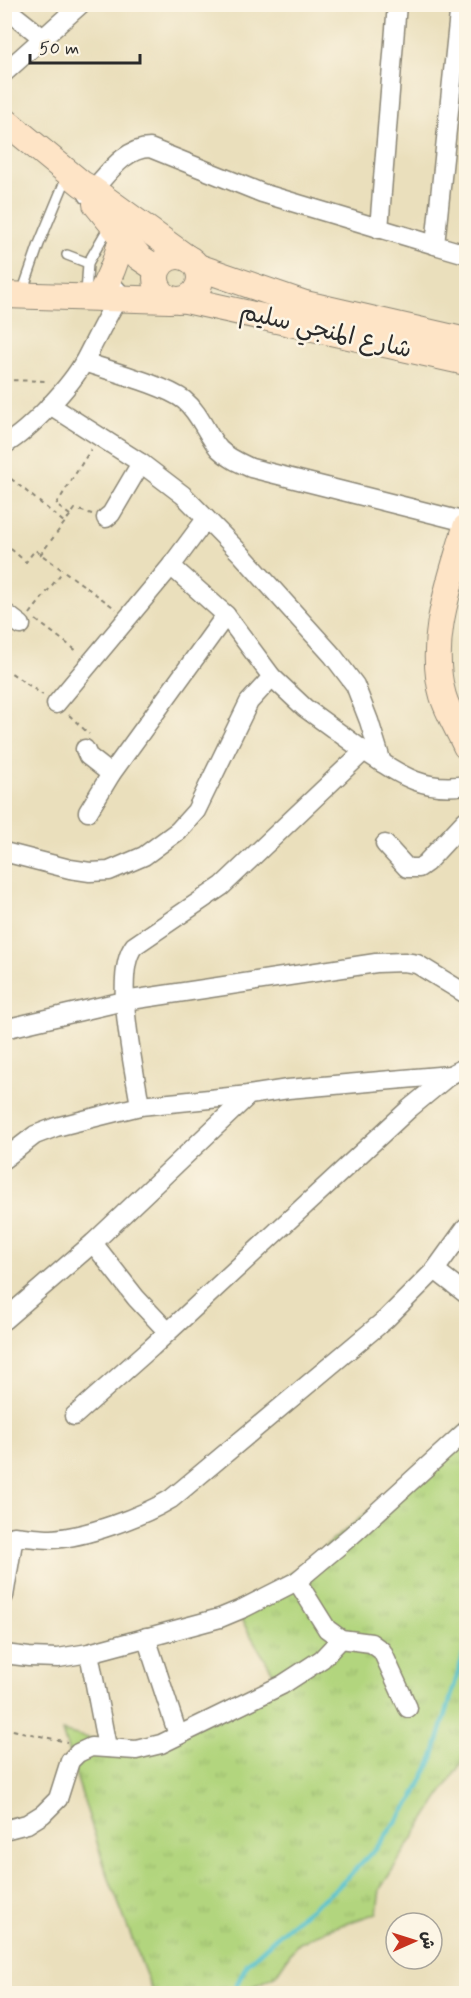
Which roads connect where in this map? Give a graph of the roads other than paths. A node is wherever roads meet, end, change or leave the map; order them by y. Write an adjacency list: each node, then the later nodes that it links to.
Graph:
1 (81, 4): 5 (street)
2 (397, 4): 10 (street)
3 (460, 4): 11 (street)
4 (4, 7): 5 (street)
5 (43, 38): 6 (street)
6 (4, 73)
7 (4, 120): 8 (main road)
8 (83, 185): 9 (main road); 10 (street); 14 (main road, شارع المنجي سليم); 17 (lane)
9 (117, 229): 15 (lane); 16 (main road); 18 (main road)
10 (379, 229): 11 (street)
11 (435, 245): 12 (street)
12 (466, 254)
13 (67, 255): 15 (lane)
14 (192, 262): 16 (main road); 19 (main road); 20 (main road, شارع المنجي سليم)
15 (87, 263): 18 (lane)
16 (157, 271): 18 (main road); 19 (main road)
17 (13, 295): 18 (main road, شارع المنجي سليم)
18 (105, 295): 19 (main road, شارع المنجي سليم); 21 (street)
19 (178, 300): 22 (main road, شارع المنجي سليم)
20 (466, 341)
21 (84, 362): 23 (street); 28 (street)
22 (466, 362)
23 (50, 405): 24 (street); 25 (street)
24 (4, 445)
25 (141, 463): 26 (street); 27 (street)
26 (106, 518)
27 (206, 519): 30 (street); 39 (street)
28 (466, 522)
29 (466, 527): 36 (main road)
30 (171, 566): 32 (street); 35 (street)
31 (4, 612): 33 (street)
32 (226, 615): 34 (street); 40 (street)
33 (25, 620)
34 (272, 677): 38 (street); 45 (street)
35 (56, 704)
36 (464, 735)
37 (85, 749): 40 (street)
38 (364, 752): 39 (street); 47 (street)
39 (382, 763): 41 (street)
40 (111, 774): 42 (street)
41 (466, 785)
42 (88, 812)
43 (466, 820): 44 (street)
44 (385, 844)
45 (4, 852)
46 (466, 994): 47 (street)
47 (124, 1002): 48 (street); 52 (street)
48 (4, 1029)
49 (466, 1067): 50 (street)
50 (450, 1075): 51 (street); 59 (street)
51 (249, 1095): 52 (street); 55 (street)
52 (140, 1106): 53 (street)
53 (4, 1159)
54 (466, 1227): 56 (street)
55 (93, 1243): 58 (street); 59 (street)
56 (435, 1270): 57 (street); 63 (street)
57 (466, 1294)
58 (4, 1320)
59 (168, 1332): 60 (street)
60 (74, 1416)
61 (466, 1431): 62 (street)
62 (297, 1581): 64 (street); 65 (street)
63 (4, 1596)
64 (146, 1637): 66 (street); 69 (street)
65 (340, 1639): 68 (street); 69 (street)
66 (89, 1653): 67 (street); 70 (street)
67 (4, 1654)
68 (408, 1708)
69 (178, 1735): 70 (street)
70 (99, 1747): 71 (street)
71 (4, 1830)

